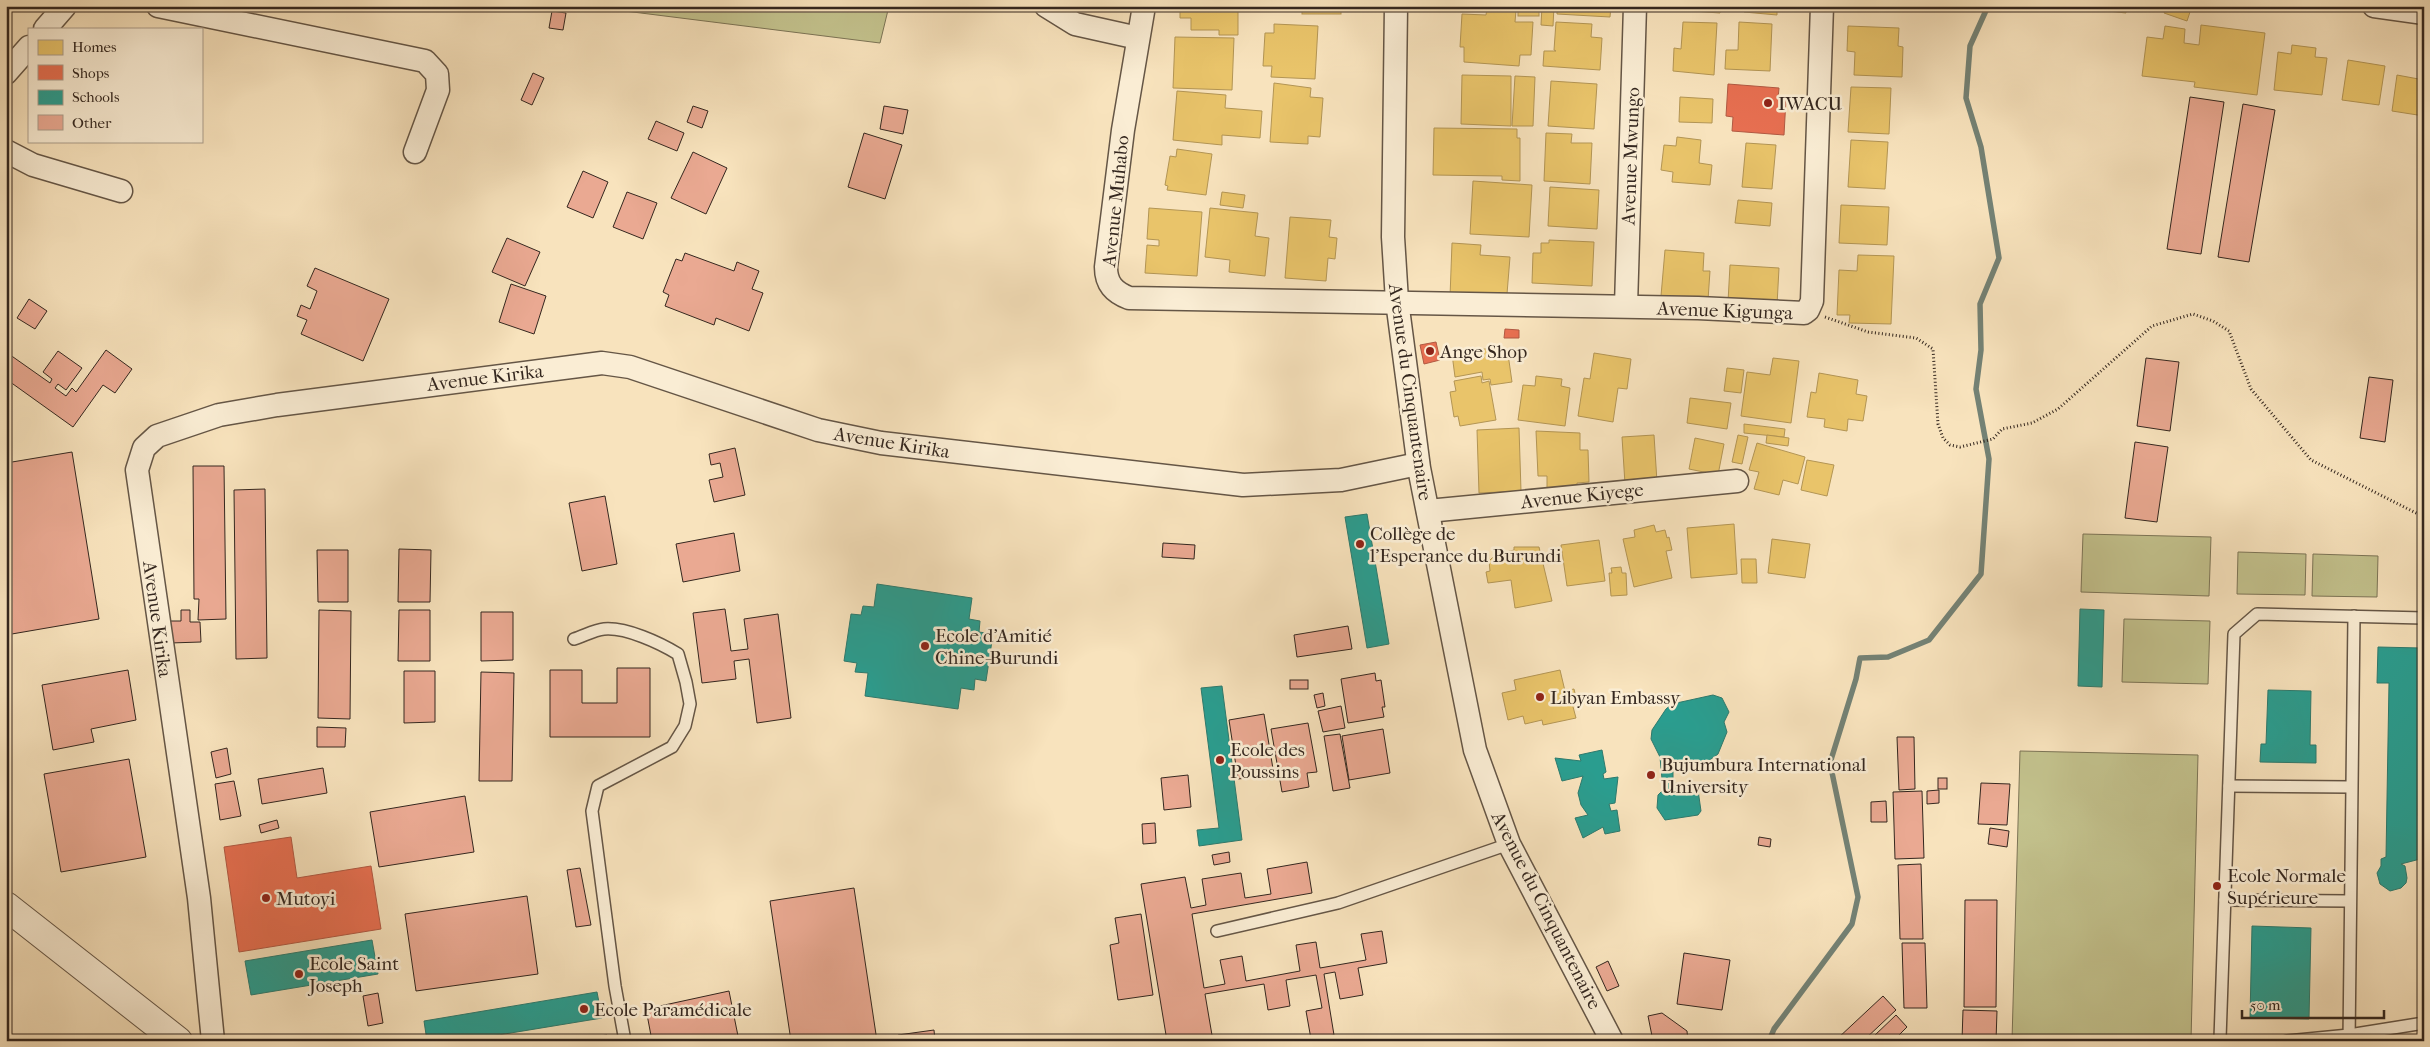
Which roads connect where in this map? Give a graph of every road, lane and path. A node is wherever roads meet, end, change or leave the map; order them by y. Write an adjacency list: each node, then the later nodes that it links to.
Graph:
1 (65, 6): 10 (street)
2 (158, 6): 15 (street)
3 (1046, 6): 11 (street)
4 (1144, 6): 11 (street, Avenue Muhabo)
5 (1396, 6): 17 (street, Avenue du Cinquantenaire)
6 (1635, 6): 18 (street, Avenue Mwungo)
7 (1822, 6): 19 (street, Avenue Kigunga)
8 (2374, 6): 9 (street)
9 (2424, 12)
10 (46, 28)
11 (1138, 38): 17 (street, Avenue Muhabo)
12 (28, 48): 13 (street)
13 (6, 73)
14 (6, 150): 16 (street)
15 (415, 152)
16 (121, 191)
17 (1397, 301): 18 (street, Avenue Kigunga); 20 (street, Avenue du Cinquantenaire)
18 (1626, 306): 19 (street, Avenue Kigunga)
19 (1808, 310): 23 (path)
20 (1418, 464): 22 (street, Avenue du Cinquantenaire); 37 (street, Avenue Kirika)
21 (1737, 481): 22 (street, Avenue Kiyege)
22 (1428, 511): 29 (street, Avenue du Cinquantenaire)
23 (2424, 517)
24 (2354, 616): 25 (lane); 27 (lane); 28 (lane)
25 (2424, 618)
26 (574, 639): 38 (lane)
27 (2229, 786): 28 (lane); 30 (lane)
28 (2351, 787): 31 (lane)
29 (1509, 844): 33 (lane); 39 (street, Avenue du Cinquantenaire)
30 (2225, 900): 31 (lane); 40 (lane)
31 (2349, 901): 35 (lane)
32 (6, 906): 36 (street)
33 (1217, 931)
34 (2424, 1023): 35 (lane)
35 (2349, 1038): 41 (lane)
36 (178, 1041)
37 (213, 1041)
38 (625, 1041)
39 (1612, 1041)
40 (2222, 1041)
41 (2287, 1041)

